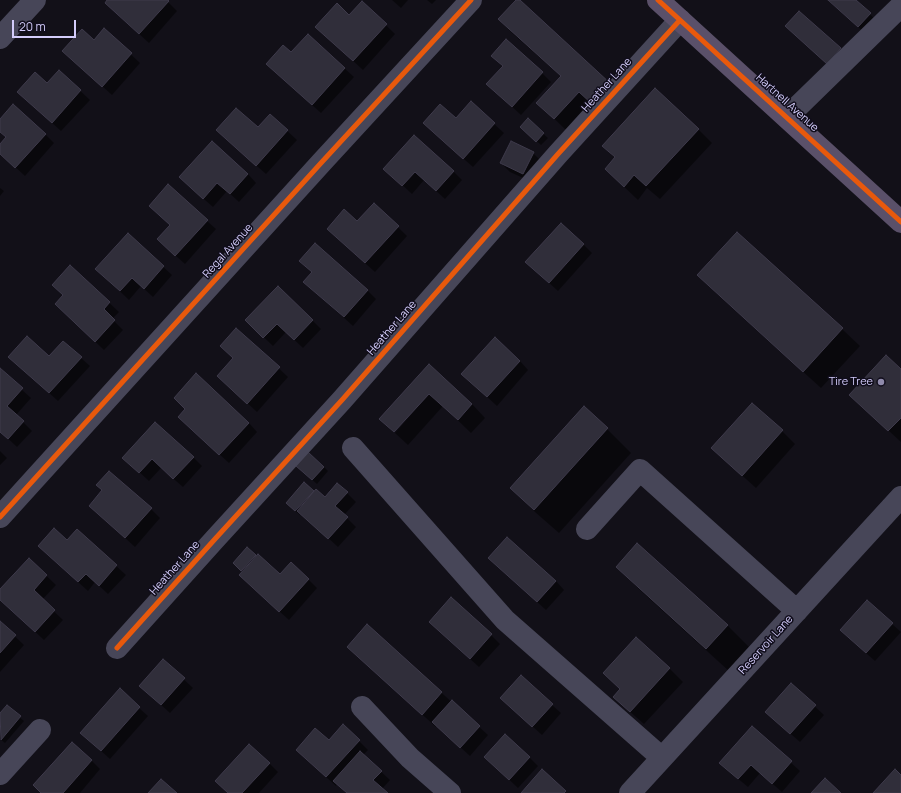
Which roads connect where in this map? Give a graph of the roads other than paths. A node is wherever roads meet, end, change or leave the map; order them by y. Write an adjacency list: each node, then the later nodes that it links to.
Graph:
1 (35, 0): 6 (street)
2 (471, 0): 11 (street, Regal Avenue)
3 (658, 0): 5 (main road, Hartnell Avenue)
4 (901, 6): 7 (street)
5 (680, 20): 7 (main road, Hartnell Avenue); 14 (street, Heather Lane)
6 (0, 38)
7 (787, 117): 8 (main road, Hartnell Avenue)
8 (901, 222)
9 (353, 448): 17 (street)
10 (901, 497): 13 (street, Reservoir Lane)
11 (0, 516)
12 (587, 528): 13 (street)
13 (797, 611): 17 (street, Reservoir Lane)
14 (117, 648)
15 (362, 707): 19 (street)
16 (40, 730): 18 (street)
17 (662, 758): 20 (street, Reservoir Lane)
18 (0, 774)
19 (450, 793)
20 (630, 793)

